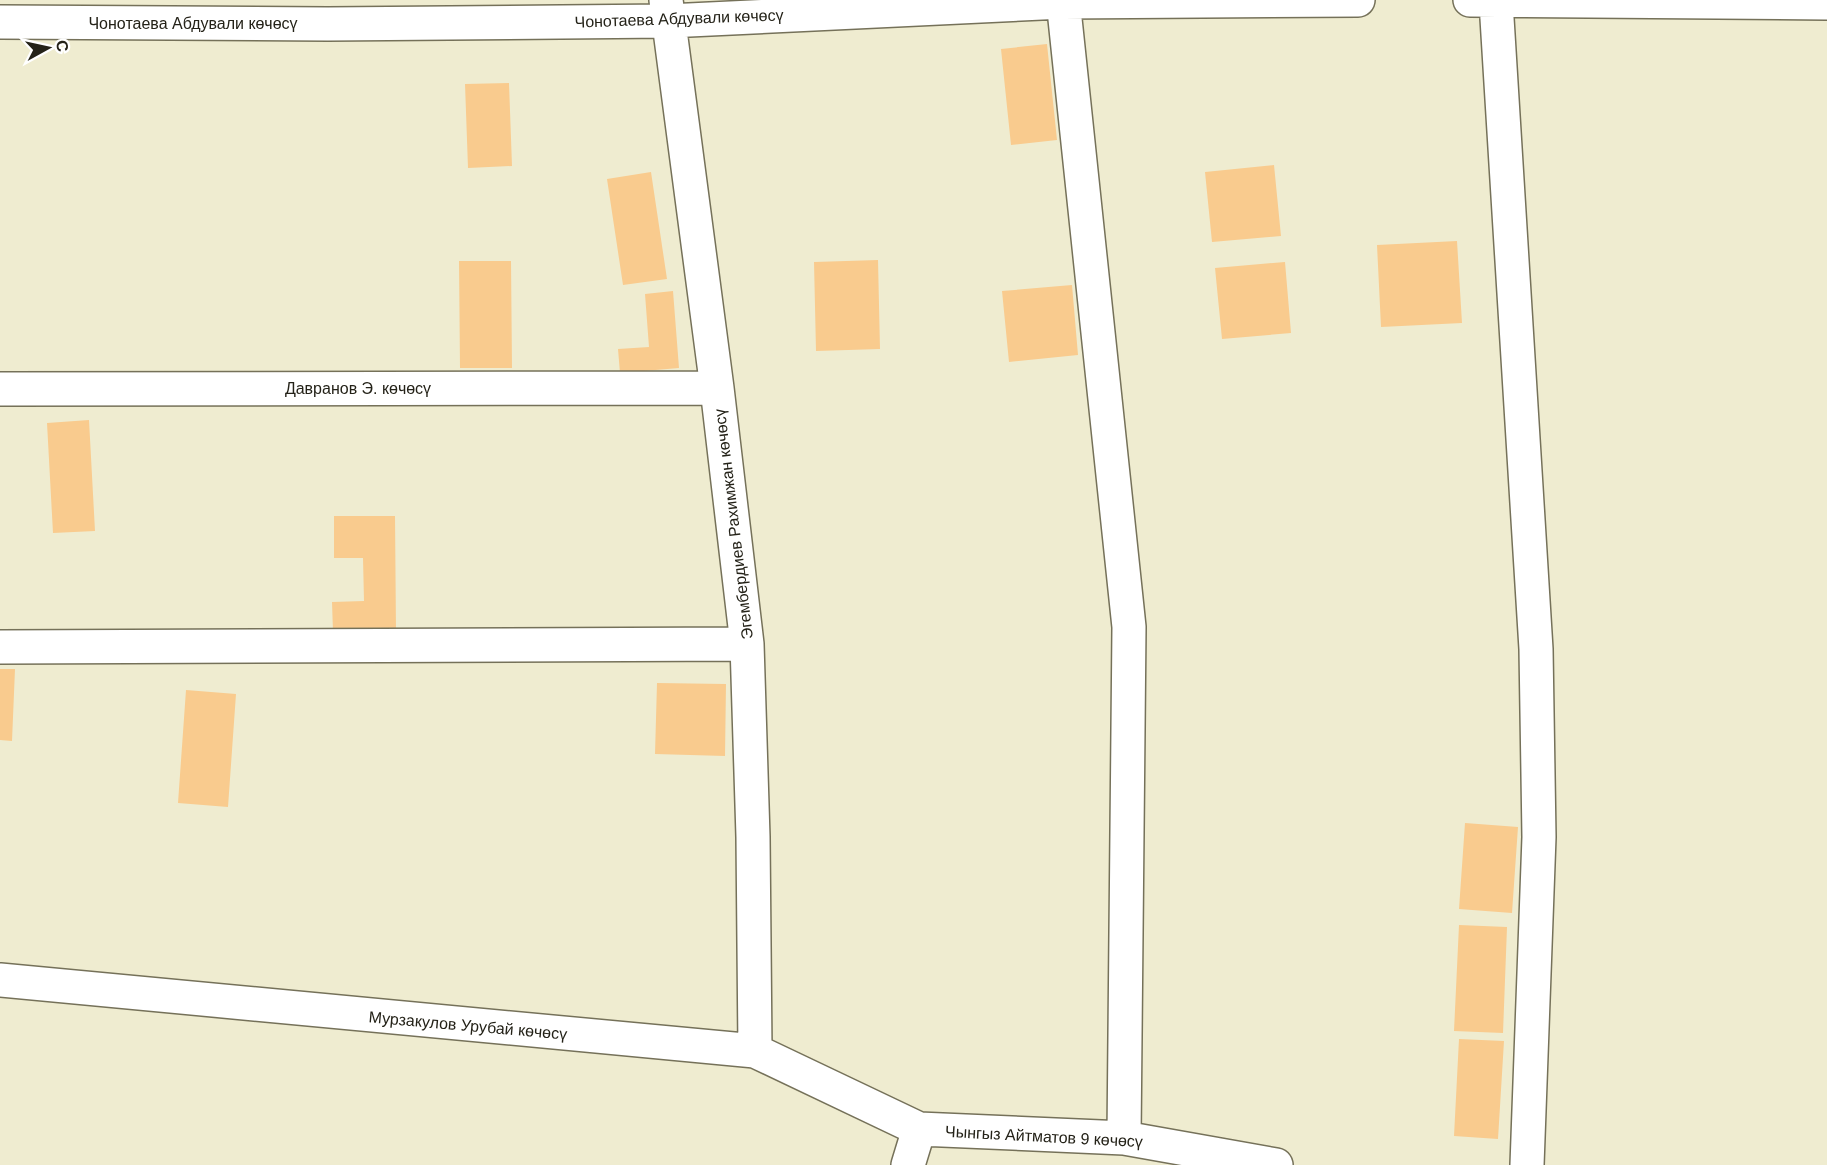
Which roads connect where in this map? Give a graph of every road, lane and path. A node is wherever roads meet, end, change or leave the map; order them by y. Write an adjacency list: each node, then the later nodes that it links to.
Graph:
1 (1358, 0): 2 (street, Чонотаева Абдували көчөсү)
2 (1063, 1): 5 (street, Чонотаева Абдували көчөсү); 14 (street)
3 (1483, 1): 4 (street); 17 (street)
4 (1827, 3)
5 (667, 10): 6 (street, Чонотаева Абдували көчөсү); 7 (street, Эгембердиев Рахимжан көчөсү)
6 (0, 22)
7 (717, 387): 8 (street, Давранов Э. көчөсү); 9 (street, Эгембердиев Рахимжан көчөсү)
8 (0, 389)
9 (747, 644): 10 (street); 12 (street, Эгембердиев Рахимжан көчөсү)
10 (0, 647)
11 (0, 980): 12 (street, Мурзакулов Урубай көчөсү)
12 (755, 1051): 13 (street, Мурзакулов Урубай көчөсү)
13 (919, 1129): 14 (street, Чынгыз Айтматов 9 көчөсү); 15 (street)
14 (1124, 1138): 16 (street, Чынгыз Айтматов 9 көчөсү)
15 (908, 1165)
16 (1276, 1165)
17 (1527, 1165)

